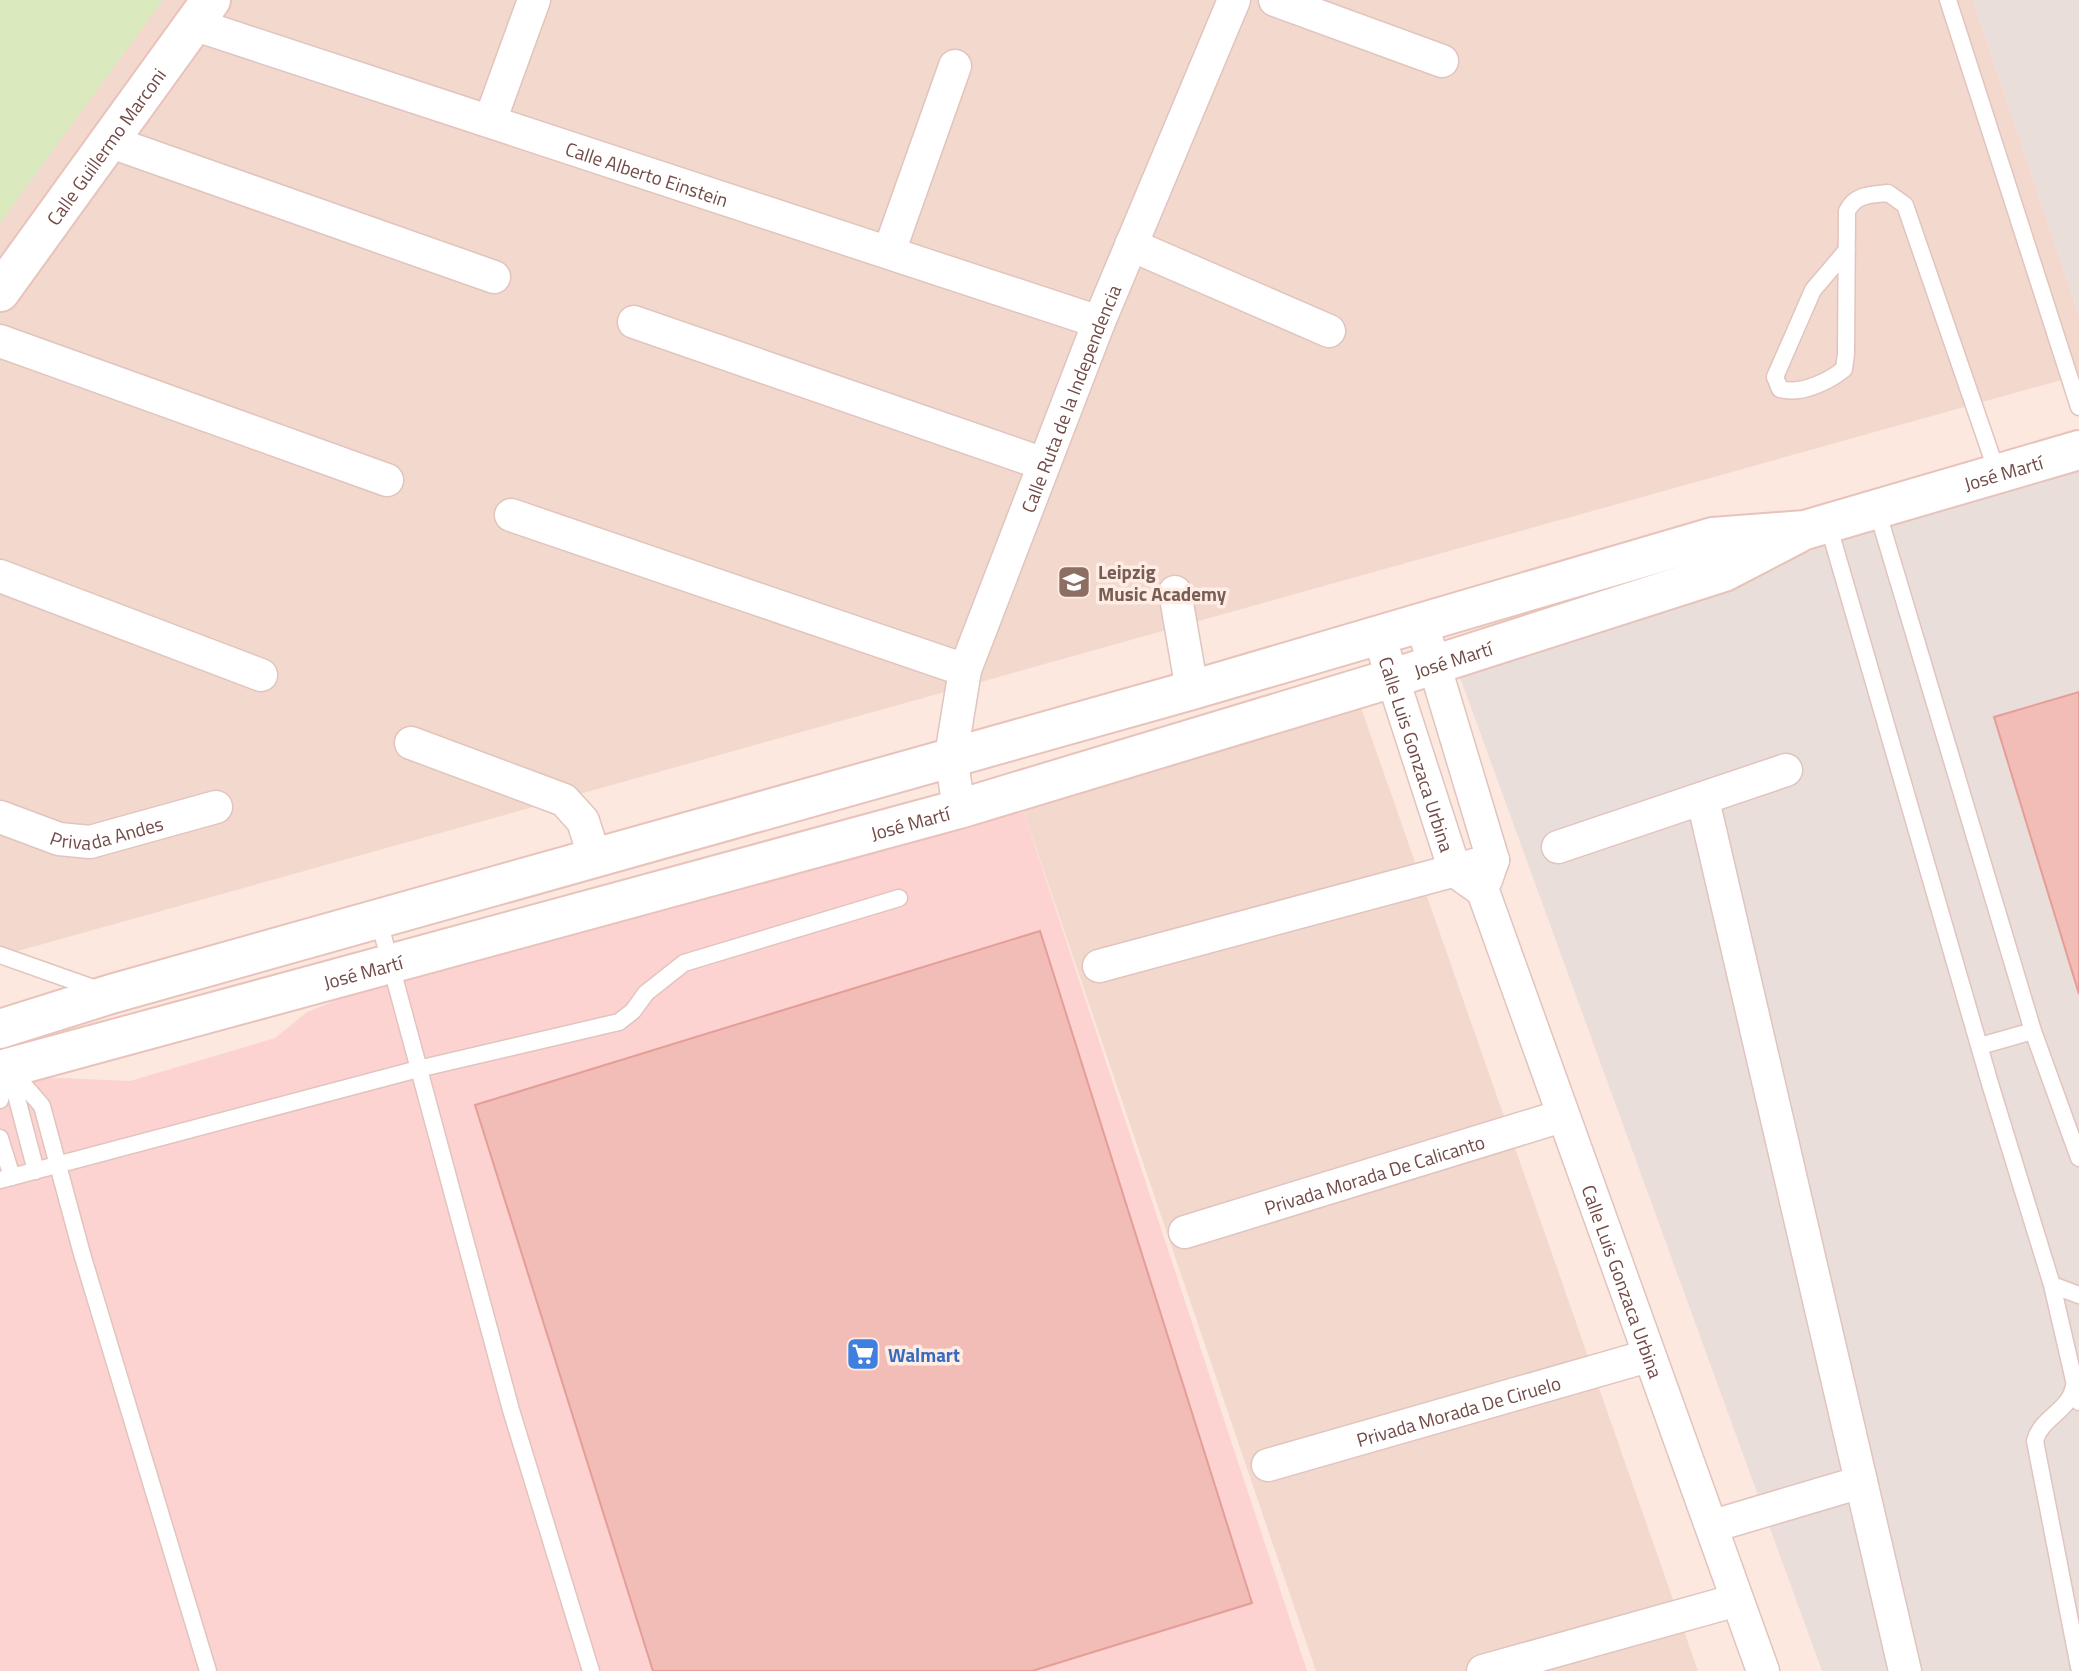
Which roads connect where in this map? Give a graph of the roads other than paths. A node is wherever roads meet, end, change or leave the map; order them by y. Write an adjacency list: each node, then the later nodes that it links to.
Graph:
1 (534, 0): 8 (street)
2 (1234, 0): 10 (street, Calle Ruta de la Independencia)
3 (1275, 0): 6 (street)
4 (1948, 0): 19 (lane)
5 (202, 12): 8 (street, Calle Alberto Einstein); 9 (main road, Calle Guillermo Marconi)
6 (1442, 61)
7 (956, 66): 12 (street)
8 (490, 121): 12 (street, Calle Alberto Einstein)
9 (111, 142): 13 (street); 14 (main road, Calle Guillermo Marconi)
10 (1131, 245): 15 (street, Calle Ruta de la Independencia); 17 (street)
11 (1847, 250): 11 (lane); 22 (lane)
12 (889, 252): 15 (street, Calle Alberto Einstein)
13 (494, 277)
14 (0, 292)
15 (1099, 321): 21 (street, Calle Ruta de la Independencia)
16 (634, 322): 21 (street)
17 (1329, 331)
18 (0, 341): 23 (street)
19 (2079, 407)
20 (2079, 450): 22 (main road, José Martí)
21 (1044, 464): 32 (street, Calle Ruta de la Independencia)
22 (1998, 475): 24 (main road, José Martí)
23 (387, 480)
24 (1877, 510): 26 (main road, José Martí); 54 (lane)
25 (511, 515): 32 (street)
26 (1816, 527): 29 (main road, José Martí); 31 (main road, José Martí); 55 (lane)
27 (0, 576): 33 (street)
28 (1175, 592): 35 (street)
29 (1422, 624): 30 (main road, José Martí); 31 (street, Calle Luis Gonzaca Urbina)
30 (1379, 636): 34 (street, Calle Luis Gonzaca Urbina); 35 (main road, José Martí)
31 (1433, 664): 34 (main road, José Martí); 45 (street, Calle Luis Gonzaca Urbina)
32 (965, 670): 37 (street, Calle Ruta de la Independencia)
33 (261, 675)
34 (1393, 678): 41 (main road, José Martí); 46 (street, Calle Luis Gonzaca Urbina)
35 (1192, 690): 37 (main road, José Martí)
36 (411, 743): 44 (street)
37 (951, 756): 41 (street, Calle Ruta de la Independencia); 44 (main road, José Martí)
38 (1786, 770): 39 (street)
39 (1703, 800): 43 (street); 72 (street)
40 (216, 807): 42 (street, Privada Andes)
41 (959, 809): 51 (main road, José Martí)
42 (0, 817)
43 (1558, 847)
44 (595, 859): 49 (main road, José Martí)
45 (1493, 860): 46 (street, Calle Luis Gonzaca Urbina); 47 (street)
46 (1455, 871): 47 (street, Calle Luis Gonzaca Urbina); 52 (street, Calle Luis Gonzaca Urbina)
47 (1483, 891): 58 (street, Calle Luis Gonzaca Urbina)
48 (899, 898): 57 (lane)
49 (379, 921): 51 (lane); 53 (main road, José Martí)
50 (0, 955): 53 (lane)
51 (391, 962): 56 (main road, José Martí); 57 (lane)
52 (1098, 966)
53 (111, 994): 56 (main road, José Martí)
54 (2033, 1031): 55 (lane); 59 (lane)
55 (1980, 1046): 66 (lane)
56 (3, 1064): 62 (lane); 63 (lane)
57 (418, 1069): 62 (lane); 77 (lane)
58 (1562, 1116): 65 (street, Privada Morada De Calicanto); 68 (street, Calle Luis Gonzaca Urbina)
59 (2073, 1126): 61 (lane)
60 (0, 1138): 64 (lane)
61 (2079, 1158)
62 (58, 1165): 63 (lane); 76 (lane)
63 (36, 1171): 64 (lane)
64 (6, 1179)
65 (1185, 1232)
66 (2052, 1285): 67 (lane); 69 (lane)
67 (2079, 1296)
68 (1648, 1356): 71 (street, Privada Morada De Ciruelo); 73 (street, Calle Luis Gonzaca Urbina)
69 (2074, 1386): 70 (lane); 75 (lane)
70 (2079, 1402)
71 (1268, 1465)
72 (1861, 1482): 73 (street); 80 (street)
73 (1713, 1526): 74 (street, Calle Luis Gonzaca Urbina)
74 (1737, 1600): 78 (street); 79 (street, Calle Luis Gonzaca Urbina)
75 (2079, 1667)
76 (208, 1671)
77 (591, 1671)
78 (1483, 1671)
79 (1763, 1671)
80 (1905, 1671)

